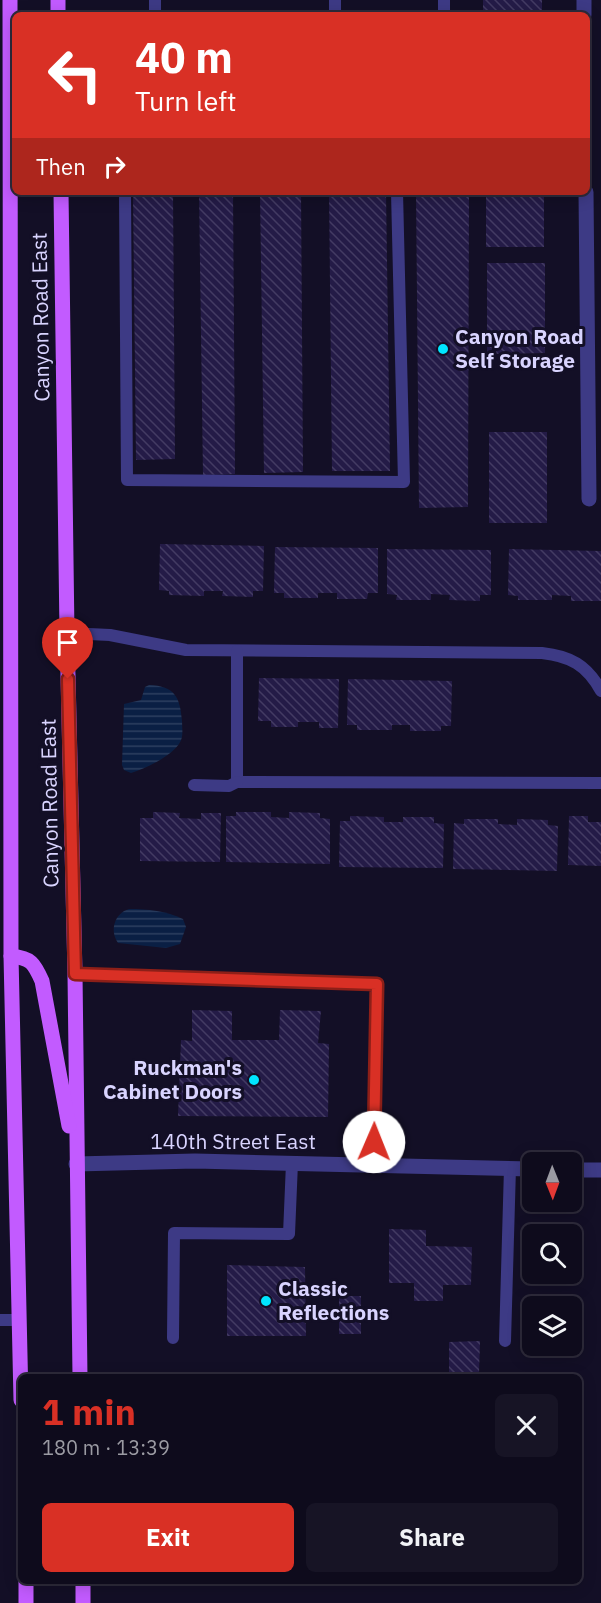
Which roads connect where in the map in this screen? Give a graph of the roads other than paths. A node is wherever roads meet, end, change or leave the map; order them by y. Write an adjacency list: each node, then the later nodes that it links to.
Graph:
1 (10, 0): 13 (main road, Canyon Road East)
2 (61, 195): 7 (main road, Canyon Road East)
3 (125, 195): 4 (lane)
4 (397, 195)
5 (586, 195): 6 (street)
6 (589, 499)
7 (67, 633): 8 (lane); 14 (main road, Canyon Road East)
8 (237, 651): 9 (lane); 10 (lane)
9 (601, 691)
10 (237, 782): 11 (lane); 12 (lane)
11 (601, 783)
12 (194, 785)
13 (5, 956): 16 (main road); 23 (main road, Canyon Road East)
14 (75, 974): 16 (main road, Canyon Road East); 17 (lane)
15 (291, 1163): 16 (street, 140th Street East); 17 (street, 140th Street East); 24 (lane)
16 (76, 1164): 27 (main road, Canyon Road East)
17 (374, 1165): 18 (street, 140th Street East)
18 (510, 1168): 19 (street, 140th Street East); 25 (lane)
19 (522, 1169)
20 (582, 1170): 21 (street)
21 (601, 1170)
22 (0, 1320): 23 (lane)
23 (19, 1320): 26 (main road, Canyon Road East)
24 (173, 1338)
25 (505, 1341)
26 (20, 1374)
27 (80, 1374)
28 (26, 1584): 30 (main road)
29 (83, 1584): 31 (main road)
30 (26, 1603)
31 (83, 1603)

